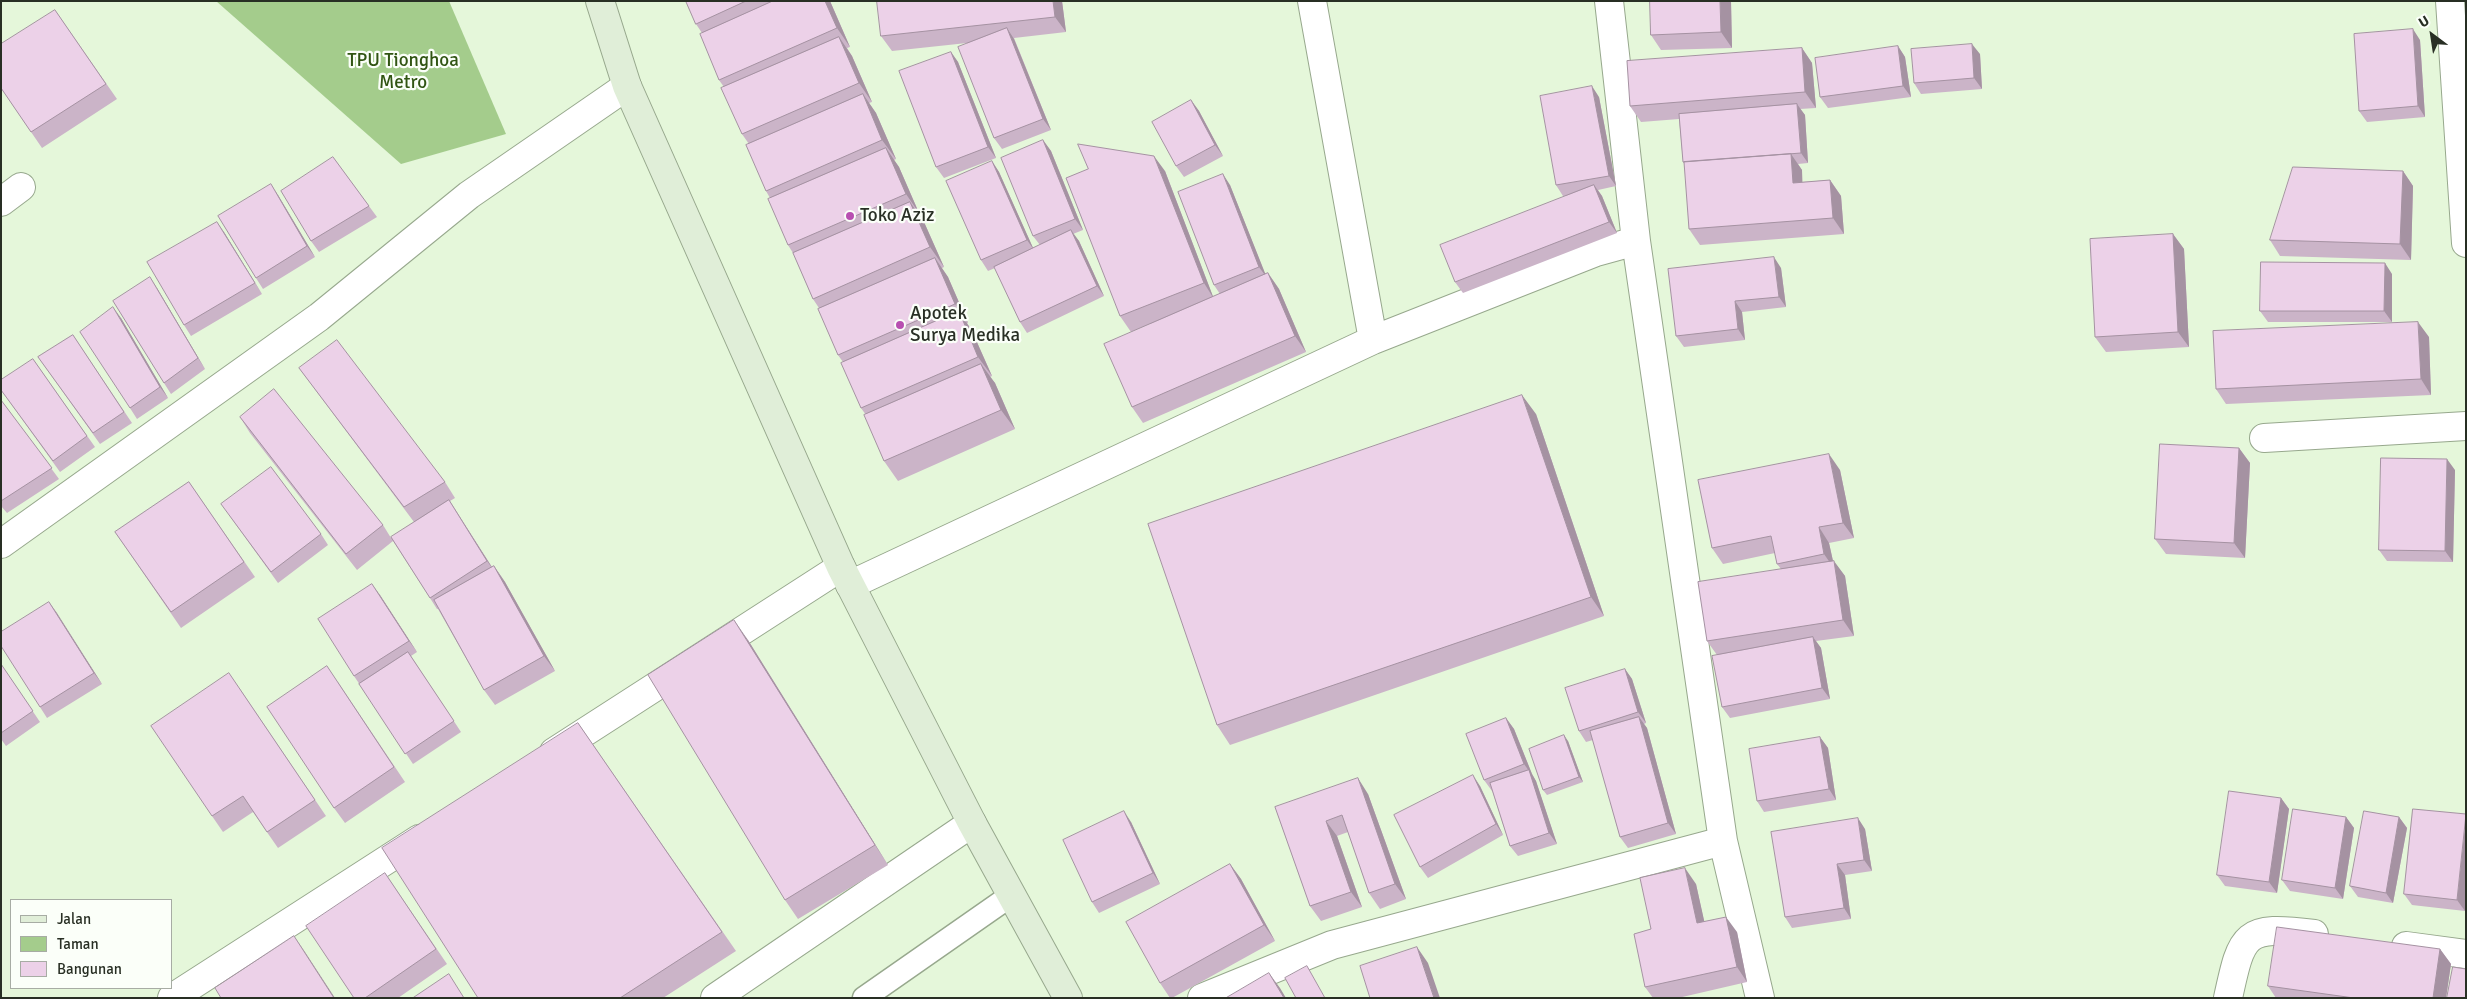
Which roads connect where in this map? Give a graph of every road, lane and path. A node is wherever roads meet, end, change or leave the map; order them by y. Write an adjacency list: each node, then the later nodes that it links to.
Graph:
1 (600, 1): 5 (street)
2 (1312, 1): 8 (street)
3 (1609, 1): 6 (street)
4 (2450, 1): 7 (street)
5 (627, 86): 11 (street); 12 (street)
6 (1636, 241): 8 (street); 16 (street)
7 (2466, 243)
8 (1373, 340): 12 (street)
9 (2466, 426): 10 (street)
10 (2264, 438)
11 (4, 536)
12 (845, 576): 13 (street); 14 (street)
13 (532, 766)
14 (972, 823): 17 (street); 22 (street)
15 (440, 826): 21 (street)
16 (1723, 841): 25 (street); 26 (street)
17 (1013, 894): 23 (lane); 24 (street)
18 (2340, 938): 27 (street)
19 (2379, 943): 20 (street)
20 (2466, 954)
21 (172, 998)
22 (715, 998)
23 (864, 998)
24 (1068, 998)
25 (1202, 998)
26 (1760, 998)
27 (2228, 998)

